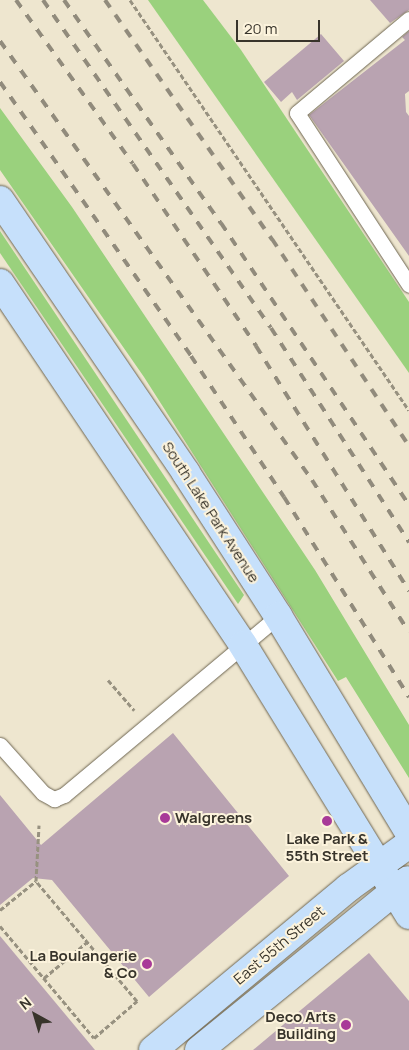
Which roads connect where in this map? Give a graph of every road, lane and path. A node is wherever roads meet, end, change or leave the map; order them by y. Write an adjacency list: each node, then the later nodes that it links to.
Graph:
1 (130, 0): 6 (path)
2 (409, 18): 5 (lane)
3 (0, 200): 7 (main road, South Lake Park Avenue)
4 (0, 283): 8 (main road)
5 (409, 285)
6 (409, 410)
7 (278, 616): 8 (lane); 13 (main road, South Lake Park Avenue)
8 (243, 645): 11 (lane); 15 (main road)
9 (108, 680): 10 (path)
10 (135, 711)
11 (0, 745)
12 (39, 825): 16 (path)
13 (409, 832)
14 (409, 844): 15 (main road, East 55th Street)
15 (379, 864): 17 (main road); 23 (main road, East 55th Street)
16 (36, 882): 18 (path); 21 (path)
17 (402, 884): 19 (main road); 24 (main road, East 55th Street)
18 (0, 910)
19 (409, 915)
20 (0, 926): 22 (path)
21 (87, 942): 22 (path); 22 (path)
22 (44, 978)
23 (153, 1050)
24 (199, 1050)

